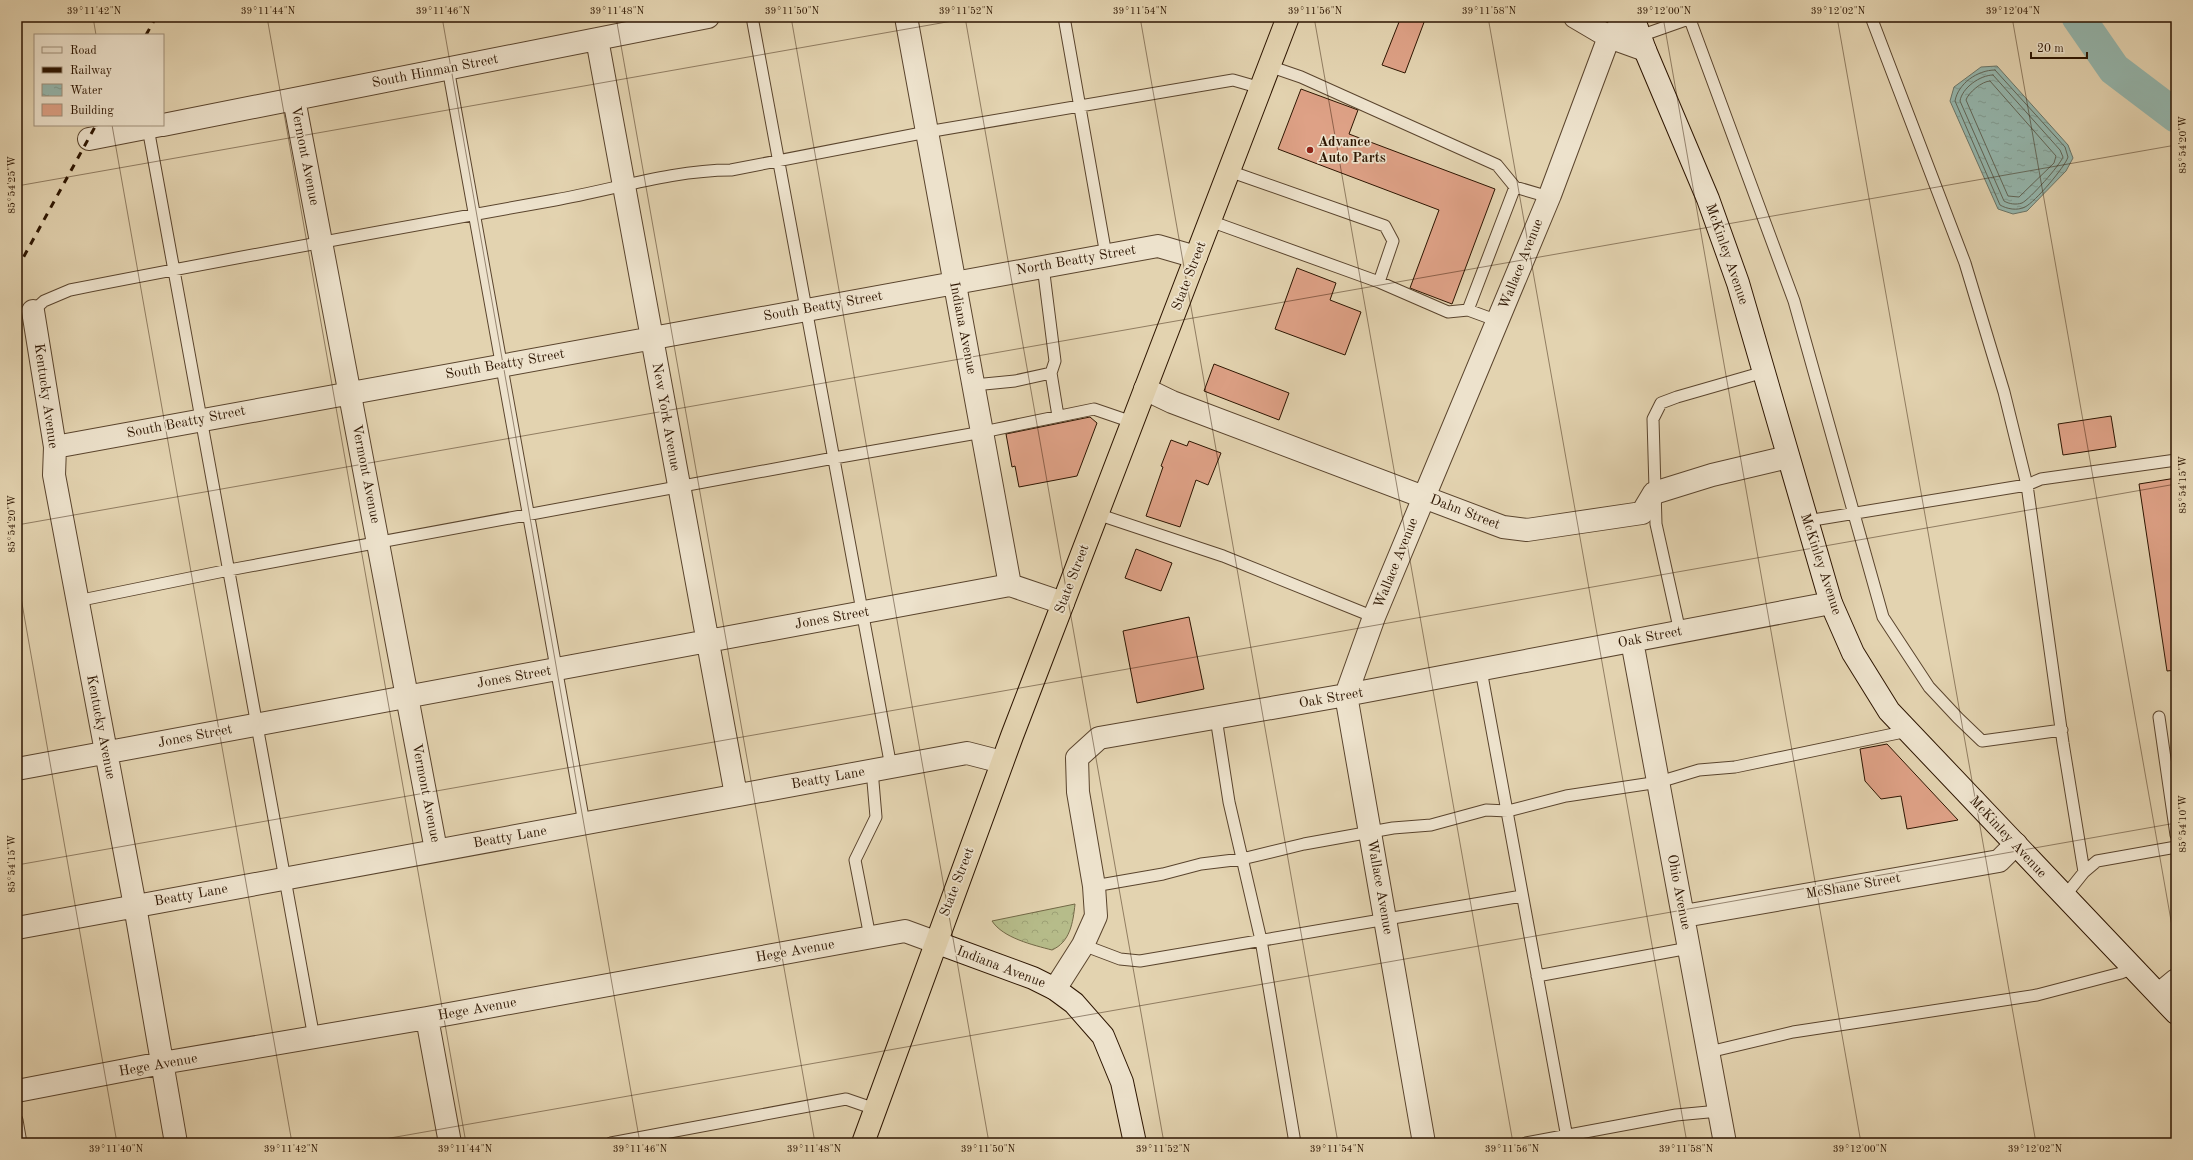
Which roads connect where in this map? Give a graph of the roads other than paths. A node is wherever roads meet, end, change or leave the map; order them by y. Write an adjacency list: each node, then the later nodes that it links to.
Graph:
1 (708, 17): 12 (street, South Hinman Street)
2 (752, 17): 22 (lane)
3 (906, 17): 20 (street, Indiana Avenue)
4 (1064, 17): 17 (lane)
5 (1288, 17): 13 (highway, State Street)
6 (1575, 17): 11 (street)
7 (1630, 17): 11 (street, Wallace Avenue)
8 (1871, 17): 55 (lane)
9 (1691, 18): 10 (lane); 59 (lane)
10 (1639, 34): 11 (street); 42 (street, McKinley Avenue)
11 (1609, 37): 26 (street, Wallace Avenue)
12 (597, 39): 14 (street, South Hinman Street); 24 (street, New York Avenue)
13 (1269, 66): 15 (highway, State Street); 25 (lane)
14 (448, 68): 16 (street, South Hinman Street); 27 (lane)
15 (1261, 88): 17 (lane); 23 (highway, State Street)
16 (294, 99): 18 (street, South Hinman Street); 29 (street, Vermont Avenue)
17 (1079, 106): 20 (lane); 30 (lane)
18 (164, 125)
19 (157, 126): 21 (street, South Hinman Street); 33 (lane)
20 (927, 132): 22 (lane); 34 (street, Indiana Avenue)
21 (88, 139)
22 (778, 160): 24 (lane); 36 (lane)
23 (1229, 171): 28 (highway, State Street); 35 (lane)
24 (624, 186): 27 (lane); 40 (street, New York Avenue)
25 (1515, 187): 26 (lane); 37 (lane)
26 (1549, 197): 39 (street, Wallace Avenue)
27 (474, 213): 29 (lane); 41 (lane)
28 (1210, 221): 31 (highway, State Street); 35 (lane)
29 (322, 243): 33 (lane); 46 (street, Vermont Avenue)
30 (1106, 255): 31 (street, North Beatty Street); 32 (street, North Beatty Street)
31 (1196, 257): 45 (highway, State Street)
32 (1043, 266): 34 (street, North Beatty Street); 43 (lane)
33 (174, 270): 38 (lane); 48 (lane)
34 (955, 282): 36 (street, South Beatty Street); 44 (street, Indiana Avenue)
35 (1379, 282): 37 (lane)
36 (806, 309): 40 (street, South Beatty Street); 53 (lane)
37 (1468, 310): 39 (lane)
38 (33, 311): 51 (street, Kentucky Avenue)
39 (1498, 321): 58 (street, Wallace Avenue)
40 (652, 337): 41 (street, South Beatty Street); 56 (street, New York Avenue)
41 (502, 364): 46 (street, South Beatty Street); 60 (lane)
42 (1764, 372): 52 (street, McKinley Avenue); 57 (lane)
43 (1051, 373): 44 (lane); 47 (lane)
44 (974, 386): 50 (street, Indiana Avenue)
45 (1145, 389): 49 (highway, State Street); 58 (street, Dahn Street)
46 (350, 392): 48 (street, South Beatty Street); 63 (street, Vermont Avenue)
47 (1058, 416): 49 (lane); 50 (lane)
48 (201, 419): 51 (street, South Beatty Street); 64 (lane)
49 (1132, 422): 61 (highway, State Street)
50 (983, 432): 53 (lane); 65 (street, Indiana Avenue)
51 (55, 447): 66 (street, Kentucky Avenue)
52 (1788, 456): 57 (street); 62 (street, McKinley Avenue)
53 (834, 458): 56 (lane); 69 (lane)
54 (2176, 460): 55 (lane)
55 (2027, 485): 59 (lane); 81 (lane)
56 (679, 487): 60 (lane); 72 (street, New York Avenue)
57 (1654, 493): 58 (street, Dahn Street); 71 (lane)
58 (1424, 496): 70 (street, Wallace Avenue)
59 (1855, 513): 62 (lane); 81 (lane)
60 (528, 514): 63 (lane); 74 (lane)
61 (1097, 514): 67 (highway, State Street); 70 (lane)
62 (1807, 521): 68 (street, McKinley Avenue)
63 (378, 542): 64 (lane); 77 (street, Vermont Avenue)
64 (229, 570): 66 (lane); 80 (lane)
65 (1010, 585): 67 (street); 69 (street, Jones Street)
66 (77, 600): 83 (street, Kentucky Avenue)
67 (1063, 603): 84 (highway, State Street)
68 (1832, 603): 71 (street, Oak Street); 82 (street, McKinley Avenue)
69 (863, 612): 72 (street, Jones Street); 86 (lane)
70 (1374, 617): 76 (street, Wallace Avenue)
71 (1680, 632): 73 (street, Oak Street)
72 (707, 641): 74 (street, Jones Street); 88 (street, New York Avenue)
73 (1632, 641): 75 (street, Oak Street); 87 (street, Ohio Avenue)
74 (556, 669): 77 (street, Jones Street); 90 (lane)
75 (1481, 670): 76 (street, Oak Street); 89 (lane)
76 (1346, 695): 79 (street, Oak Street); 91 (street, Wallace Avenue)
77 (408, 696): 80 (street, Jones Street); 95 (street, Vermont Avenue)
78 (2159, 717): 92 (lane)
79 (1216, 718): 96 (lane); 99 (street, Oak Street)
80 (257, 724): 83 (street, Jones Street); 98 (lane)
81 (2062, 730): 97 (lane)
82 (1908, 731): 87 (lane); 93 (street, McKinley Avenue)
83 (105, 752): 85 (street, Jones Street); 102 (street, Kentucky Avenue)
84 (1002, 762): 86 (street, Beatty Lane); 108 (highway, State Street)
85 (17, 769)
86 (882, 769): 88 (street, Beatty Lane); 106 (lane)
87 (1659, 782): 89 (lane); 103 (street, Ohio Avenue)
88 (736, 795): 90 (street, Beatty Lane)
89 (1508, 811): 91 (lane); 100 (lane)
90 (584, 823): 95 (street, Beatty Lane)
91 (1370, 833): 96 (lane); 104 (street, Wallace Avenue)
92 (2176, 834)
93 (2016, 844): 101 (street, McKinley Avenue); 103 (street, McShane Street)
94 (2176, 847): 97 (lane)
95 (436, 850): 98 (street, Beatty Lane)
96 (1242, 859): 99 (lane); 107 (lane)
97 (2084, 872): 101 (lane)
98 (285, 878): 102 (street, Beatty Lane); 118 (lane)
99 (1094, 886): 109 (street, Oak Street)
100 (1522, 896): 104 (lane); 112 (lane)
101 (2064, 897): 111 (street, McKinley Avenue)
102 (135, 906): 105 (street, Beatty Lane); 120 (street, Kentucky Avenue)
103 (1684, 916): 110 (street, Ohio Avenue)
104 (1385, 920): 107 (lane); 133 (street, Wallace Avenue)
105 (17, 928)
106 (870, 937): 108 (street, Hege Avenue); 117 (street, Hege Avenue)
107 (1260, 940): 109 (lane); 132 (lane)
108 (935, 942): 114 (street, Indiana Avenue); 122 (highway, State Street)
109 (1083, 945): 114 (street, Oak Street)
110 (1689, 948): 112 (lane); 119 (street, Ohio Avenue)
111 (2133, 968): 115 (street, McKinley Avenue); 119 (lane)
112 (1537, 976): 125 (lane)
113 (2176, 980): 115 (street)
114 (1055, 989): 131 (street, Indiana Avenue)
115 (2159, 994): 116 (street, McKinley Avenue)
116 (2176, 1013)
117 (427, 1018): 118 (street, Hege Avenue); 128 (street)
118 (314, 1038): 120 (street, Hege Avenue)
119 (1708, 1052): 123 (street, Ohio Avenue)
120 (162, 1063): 121 (street, Hege Avenue); 127 (street, Kentucky Avenue)
121 (17, 1091)
122 (875, 1109): 129 (lane); 130 (highway, State Street)
123 (1719, 1111): 125 (lane); 135 (street, Ohio Avenue)
124 (17, 1120): 126 (lane)
125 (1567, 1140): 134 (lane)
126 (21, 1143)
127 (176, 1143)
128 (450, 1143)
129 (611, 1143)
130 (863, 1143)
131 (1134, 1143)
132 (1295, 1143)
133 (1424, 1143)
134 (1526, 1143)
135 (1725, 1143)

